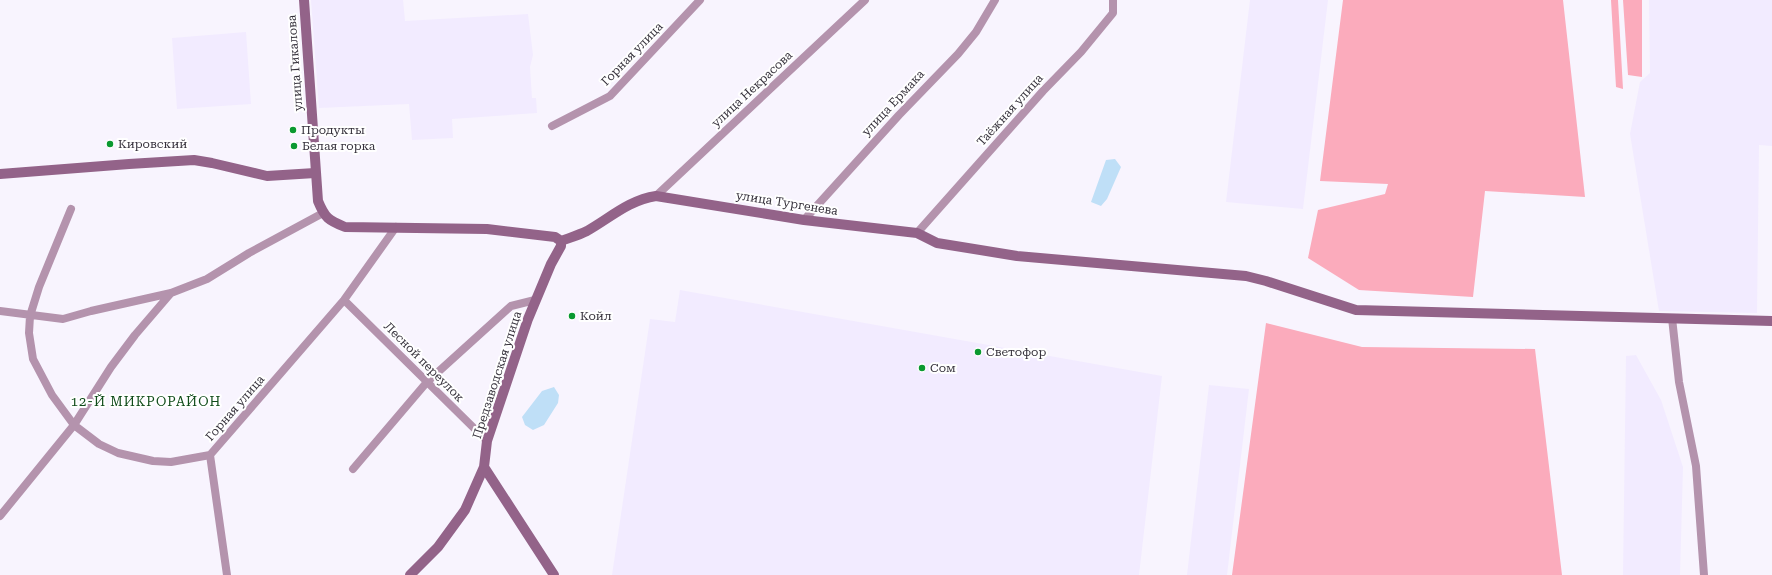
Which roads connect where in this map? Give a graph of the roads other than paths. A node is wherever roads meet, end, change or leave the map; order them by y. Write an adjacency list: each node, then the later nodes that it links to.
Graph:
1 (304, 0): 7 (street, улица Гикалова)
2 (700, 0): 6 (street, Горная улица)
3 (866, 0): 9 (street, улица Некрасова)
4 (995, 0): 12 (street, улица Ермака)
5 (1113, 0): 14 (street, Таёжная улица)
6 (552, 126)
7 (315, 173): 8 (street); 11 (street, улица Гикалова)
8 (0, 174)
9 (656, 196): 12 (street, улица Тургенева); 15 (street, улица Тургенева)
10 (71, 209): 20 (street, Горная улица)
11 (323, 213): 13 (street); 16 (street)
12 (804, 220): 14 (street, улица Тургенева)
13 (396, 227): 15 (street); 17 (street, Горная улица)
14 (917, 234): 21 (street, улица Тургенева)
15 (560, 241): 18 (street, Предзаводская улица)
16 (172, 293): 20 (street); 24 (street)
17 (344, 300): 23 (street, Лесной переулок); 26 (street, Горная улица)
18 (536, 300): 23 (street); 25 (street, Предзаводская улица)
19 (0, 311): 20 (street)
20 (30, 316): 24 (street, Горная улица)
21 (1672, 318): 22 (street, улица Тургенева); 33 (street)
22 (1772, 321)
23 (427, 382): 25 (street, Лесной переулок); 28 (street)
24 (74, 425): 26 (street, Горная улица); 29 (street)
25 (487, 441): 27 (street, Предзаводская улица)
26 (210, 455): 30 (street)
27 (484, 467): 31 (street); 32 (street)
28 (353, 469)
29 (0, 516)
30 (227, 575)
31 (410, 575)
32 (554, 575)
33 (1704, 575)

